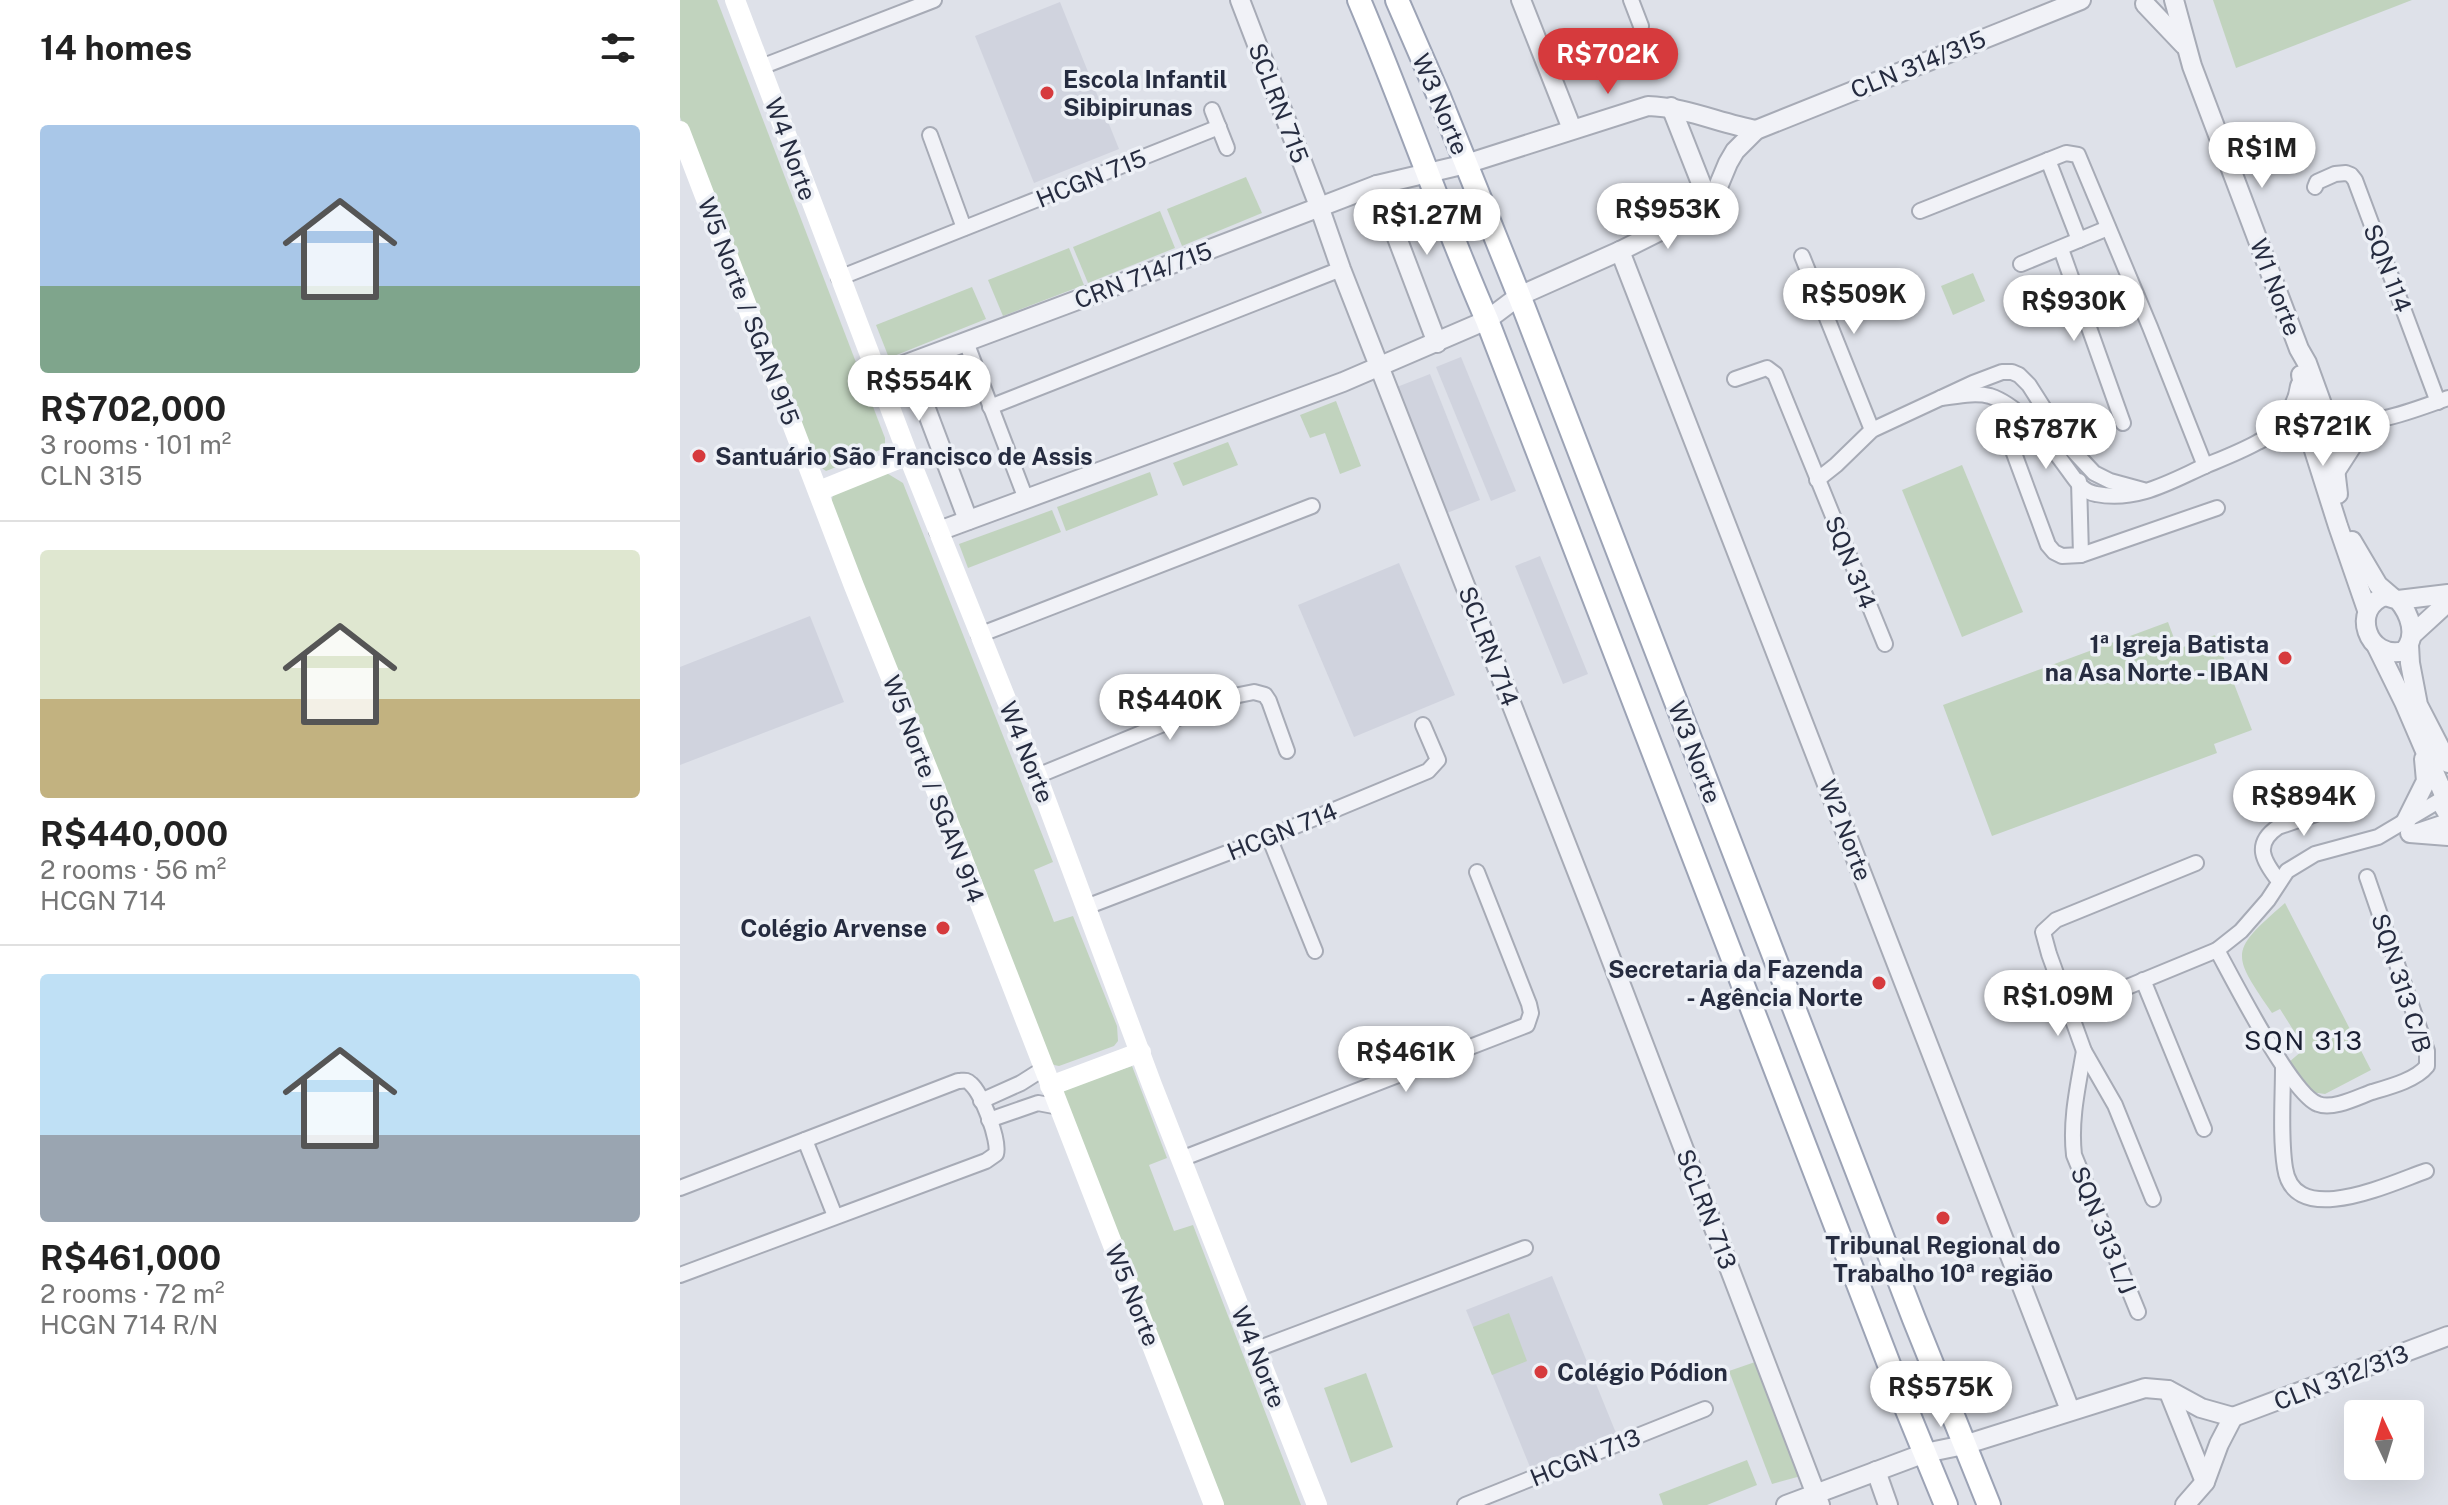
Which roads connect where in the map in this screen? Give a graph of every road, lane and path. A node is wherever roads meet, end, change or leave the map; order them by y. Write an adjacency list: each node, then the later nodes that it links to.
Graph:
1 (735, 0): 15 (main road, W4 Norte)
2 (934, 0): 15 (street)
3 (1240, 0): 30 (street, SCLRN 715)
4 (1360, 0): 11 (main road); 14 (main road, W3 Norte)
5 (1397, 0): 11 (main road, W3 Norte)
6 (1521, 0): 20 (street)
7 (1631, 0): 12 (street)
8 (2081, 0): 21 (street, CLN 314/315)
9 (2174, 0): 13 (street, W1 Norte)
10 (2149, 1): 13 (street, W1 Norte)
11 (1406, 23): 16 (main road, W3 Norte)
12 (1641, 26)
13 (2186, 46): 46 (street, W1 Norte)
14 (1382, 56): 16 (main road); 27 (main road, W3 Norte)
15 (761, 67): 41 (main road, W4 Norte)
16 (1440, 99): 26 (main road, W3 Norte)
17 (1671, 107): 20 (street, CRN 714/715); 21 (street); 31 (street)
18 (1212, 110): 19 (street)
19 (1219, 127): 24 (street); 33 (street, HCGN 715)
20 (1572, 129): 26 (street, CRN 714/715)
21 (1756, 130): 31 (street)
22 (680, 131): 74 (main road, W5 Norte / SGAN 915)
23 (930, 135): 33 (street)
24 (1227, 148)
25 (2048, 160): 32 (street); 34 (street); 35 (street)
26 (1466, 164): 27 (street, CRN 714/715); 42 (main road, W3 Norte)
27 (1428, 171): 28 (street, CRN 714/715); 43 (main road, W3 Norte)
28 (1377, 185): 30 (street, CRN 714/715); 45 (street)
29 (2315, 187): 55 (street, SQN 114)
30 (1319, 206): 40 (street); 44 (street, CRN 714/715)
31 (1710, 206): 37 (street)
32 (1920, 211)
33 (964, 228): 41 (street, HCGN 715)
34 (2108, 228): 35 (street); 69 (street)
35 (2079, 240): 36 (street)
36 (2061, 249): 39 (street); 59 (street)
37 (1620, 251): 42 (street); 139 (street, W2 Norte)
38 (1802, 256): 62 (street)
39 (2021, 264)
40 (1341, 269): 48 (street); 57 (street)
41 (839, 278): 49 (main road, W4 Norte)
42 (1519, 296): 43 (street); 58 (main road, W3 Norte)
43 (1487, 320): 45 (street); 56 (main road, W3 Norte)
44 (966, 342): 47 (street, CRN 714/715); 57 (street)
45 (1437, 343): 48 (street)
46 (2299, 349): 51 (street, W1 Norte); 63 (street, W1 Norte)
47 (909, 364): 49 (street, CRN 714/715); 82 (street)
48 (1380, 366): 77 (street); 109 (street, SCLRN 714)
49 (877, 375): 67 (main road, W4 Norte)
50 (1990, 376): 53 (street); 54 (street); 65 (street)
51 (2302, 376): 63 (street, W1 Norte); 64 (street)
52 (1735, 379): 72 (street, SQN 314)
53 (1989, 396): 54 (street); 65 (street)
54 (1941, 398): 62 (street)
55 (2443, 400): 61 (street, SQN 114)
56 (1519, 406): 58 (main road); 66 (main road, W3 Norte)
57 (990, 407): 77 (street)
58 (1566, 421): 78 (main road, W3 Norte)
59 (2123, 423)
60 (1999, 424): 84 (street)
61 (2369, 427): 63 (street, SQN 114); 70 (street)
62 (1872, 430): 72 (street)
63 (2321, 431): 64 (street); 70 (street, W1 Norte); 88 (street, W1 Norte)
64 (2263, 438): 69 (street)
65 (2060, 448): 68 (street); 73 (street)
66 (1538, 453): 78 (main road); 132 (main road, W3 Norte)
67 (908, 455): 74 (main road); 83 (main road, W4 Norte)
68 (2086, 465): 71 (street); 73 (street)
69 (2205, 466): 75 (street)
70 (2335, 472): 86 (street, W1 Norte)
71 (2101, 477): 75 (street); 76 (street)
72 (1817, 480): 91 (street, SQN 314)
73 (2078, 483): 76 (street); 81 (street)
74 (819, 491): 117 (main road, W5 Norte / SGAN 914)
75 (2151, 492): 76 (street)
76 (2093, 494): 81 (street)
77 (1026, 499): 82 (street)
78 (1596, 499): 134 (main road, W3 Norte)
79 (1312, 506): 89 (street)
80 (2217, 508): 84 (street)
81 (2081, 517): 84 (street)
82 (968, 520): 83 (street)
83 (939, 531): 89 (main road, W4 Norte)
84 (2081, 555)
85 (2448, 594): 86 (street)
86 (2395, 599): 88 (street); 90 (street)
87 (2448, 602): 90 (street)
88 (2367, 610): 92 (street)
89 (979, 635): 97 (main road, W4 Norte)
90 (2411, 640): 92 (street); 96 (street)
91 (1885, 644)
92 (2377, 647): 94 (street)
93 (1423, 725): 103 (street, HCGN 714)
94 (2422, 745): 98 (street); 101 (street)
95 (1287, 751): 97 (street)
96 (2447, 760)
97 (1037, 776): 108 (main road, W4 Norte)
98 (2445, 799): 101 (street)
99 (2345, 804): 107 (street)
100 (2448, 821): 101 (street)
101 (2408, 827): 102 (street); 107 (street)
102 (2448, 836)
103 (1269, 837): 108 (street, HCGN 714); 111 (street)
104 (2196, 863): 113 (street)
105 (1477, 872): 125 (street)
106 (2367, 877): 116 (street, SQN 313 C/B)
107 (2279, 881): 110 (street)
108 (1086, 907): 115 (main road, W4 Norte)
109 (1598, 925): 145 (street, SCLRN 713)
110 (2217, 950): 112 (street); 116 (street)
111 (1315, 951)
112 (2143, 980): 113 (street); 123 (street)
113 (2069, 1011): 114 (street)
114 (2084, 1051): 128 (street); 133 (street, SQN 313 L/J)
115 (1141, 1052): 117 (main road); 125 (main road, W4 Norte)
116 (2283, 1067): 126 (street)
117 (1047, 1078): 118 (street); 121 (main road, W5 Norte)
118 (1021, 1083): 119 (street); 120 (street)
119 (981, 1101): 122 (street); 124 (street)
120 (1031, 1106): 121 (street); 122 (street)
121 (1059, 1107): 146 (main road, W5 Norte)
122 (989, 1120): 129 (street)
123 (2204, 1129)
124 (805, 1140): 127 (street); 129 (street)
125 (1181, 1159): 136 (main road, W4 Norte)
126 (2426, 1171)
127 (680, 1188)
128 (2153, 1199)
129 (835, 1216): 131 (street)
130 (1525, 1248): 136 (street)
131 (680, 1275)
132 (1860, 1288): 134 (main road); 142 (main road, W3 Norte)
133 (2138, 1312)
134 (1914, 1319): 141 (main road, W3 Norte)
135 (2448, 1336): 140 (street, CLN 312/313)
136 (1257, 1349): 147 (main road, W4 Norte)
137 (2168, 1390): 139 (street); 140 (street); 144 (street)
138 (1705, 1409): 148 (street, HCGN 713)
139 (2070, 1410): 141 (street)
140 (2233, 1417): 144 (street)
141 (1964, 1445): 142 (street); 152 (main road, W3 Norte)
142 (1925, 1453): 143 (street); 151 (main road, W3 Norte)
143 (1876, 1471): 145 (street); 150 (street)
144 (2205, 1482): 153 (street)
145 (1818, 1499): 149 (street)
146 (1214, 1505)
147 (1317, 1505)
148 (1465, 1505)
149 (1786, 1505)
150 (1888, 1505)
151 (1946, 1505)
152 (1989, 1505)
153 (2185, 1505)

